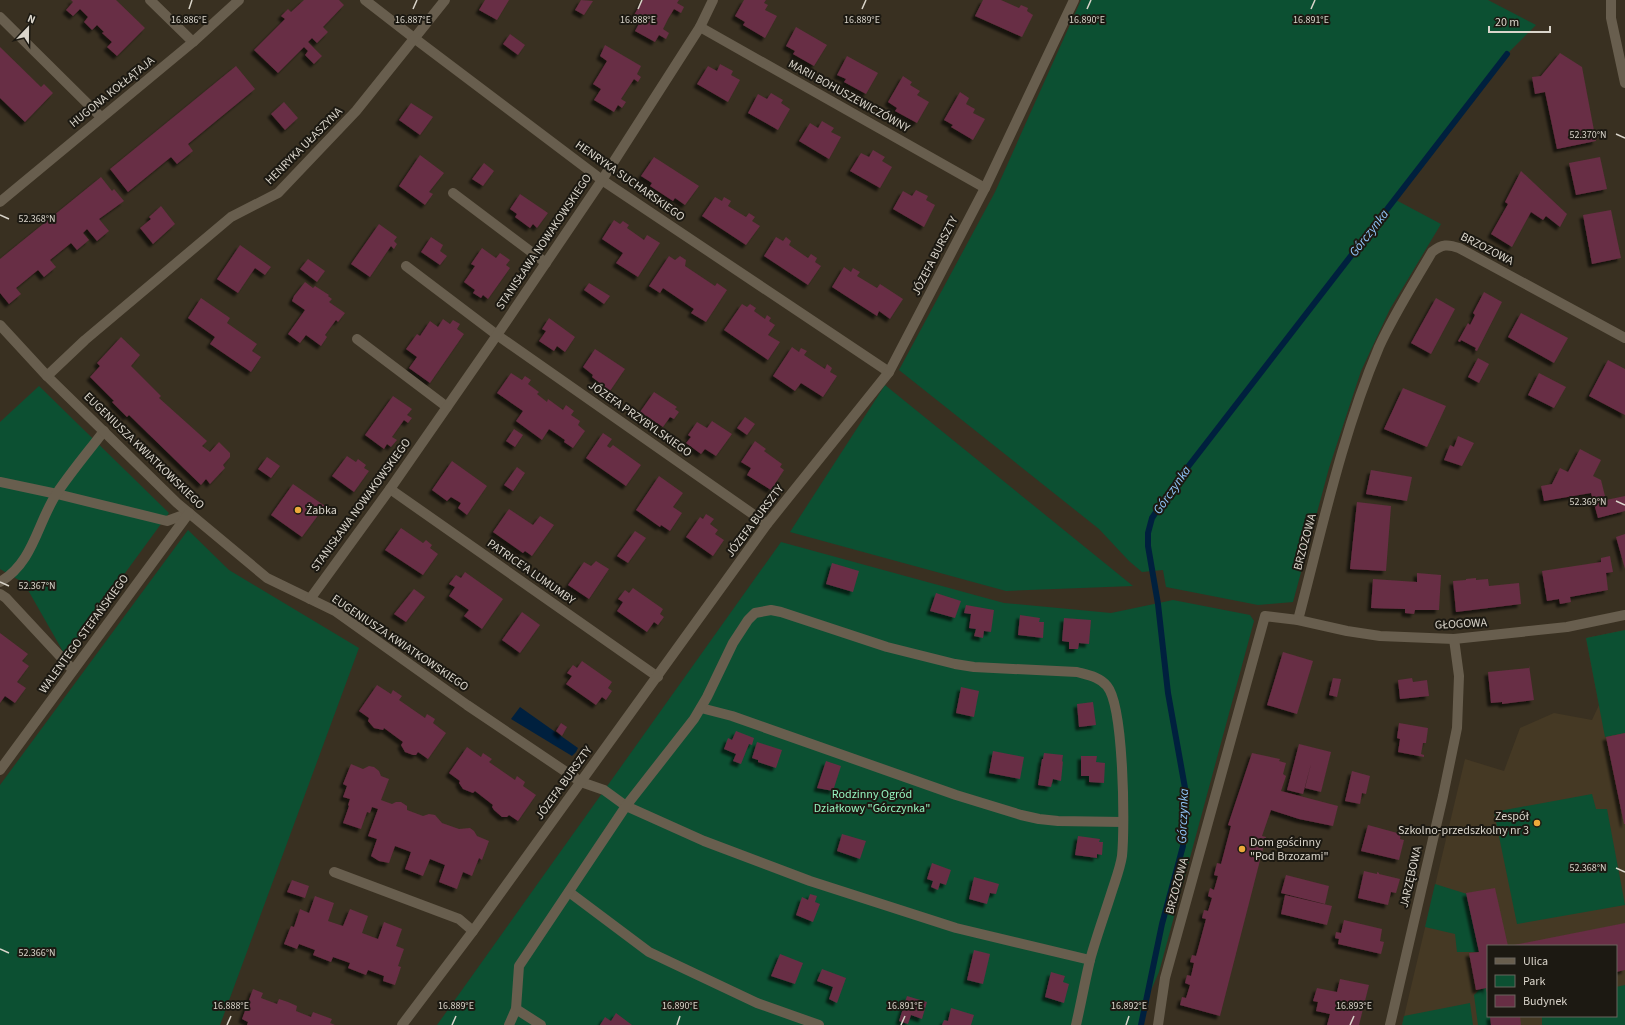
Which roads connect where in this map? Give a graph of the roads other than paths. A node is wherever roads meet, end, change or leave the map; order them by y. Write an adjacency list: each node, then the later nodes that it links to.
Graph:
1 (150, 0): 11 (street)
2 (239, 0): 11 (street, HUGONA KOŁŁĄTAJA)
3 (365, 0): 10 (street, HENRYKA SUCHARSKIEGO)
4 (445, 0): 10 (street, HENRYKA UŁASZYNA)
5 (714, 0): 9 (street, STANISŁAWA NOWAKOWSKIEGO)
6 (1074, 0): 15 (street, JÓZEFA BURSZTY)
7 (1610, 0): 12 (street)
8 (0, 17): 13 (street)
9 (700, 27): 14 (street, STANISŁAWA NOWAKOWSKIEGO); 15 (street, MARII BOHUSZEWICZÓWNY)
10 (414, 38): 14 (street, HENRYKA SUCHARSKIEGO); 25 (street, HENRYKA UŁASZYNA)
11 (193, 42): 13 (street, HUGONA KOŁŁĄTAJA)
12 (1625, 83)
13 (101, 117): 17 (street, HUGONA KOŁŁĄTAJA)
14 (602, 180): 18 (street, STANISŁAWA NOWAKOWSKIEGO); 24 (street, HENRYKA SUCHARSKIEGO)
15 (985, 188): 24 (street, JÓZEFA BURSZTY)
16 (453, 193): 18 (street)
17 (0, 202)
18 (546, 263): 21 (street, STANISŁAWA NOWAKOWSKIEGO)
19 (406, 266): 21 (street)
20 (0, 325): 25 (street, EUGENIUSZA KWIATKOWSKIEGO)
21 (497, 335): 26 (street, STANISŁAWA NOWAKOWSKIEGO); 32 (street, JÓZEFA PRZYBYLSKIEGO)
22 (357, 338): 26 (street)
23 (1625, 338): 37 (street, BRZOZOWA)
24 (889, 372): 32 (street, JÓZEFA BURSZTY)
25 (47, 376): 27 (street, EUGENIUSZA KWIATKOWSKIEGO)
26 (447, 407): 29 (street, STANISŁAWA NOWAKOWSKIEGO)
27 (104, 431): 30 (street); 31 (street, EUGENIUSZA KWIATKOWSKIEGO)
28 (0, 482): 30 (street)
29 (390, 489): 35 (street, STANISŁAWA NOWAKOWSKIEGO); 40 (street, PATRICE'A LUMUMBY)
30 (56, 494): 31 (street); 33 (street)
31 (189, 513): 35 (street, EUGENIUSZA KWIATKOWSKIEGO); 39 (street, WALENTEGO STEFAŃSKIEGO)
32 (767, 524): 40 (street, JÓZEFA BURSZTY)
33 (0, 582)
34 (0, 594): 39 (street)
35 (310, 599): 43 (street, EUGENIUSZA KWIATKOWSKIEGO)
36 (1625, 615): 38 (street, GŁOGOWA)
37 (1298, 620): 38 (street, GŁOGOWA); 56 (street, BRZOZOWA)
38 (1454, 639): 57 (street, JARZĘBOWA)
39 (73, 670): 42 (street, WALENTEGO STEFAŃSKIEGO)
40 (658, 677): 43 (street, JÓZEFA BURSZTY)
41 (701, 708): 44 (street); 45 (street); 45 (street)
42 (0, 770)
43 (581, 782): 44 (street, EUGENIUSZA KWIATKOWSKIEGO); 48 (street, JÓZEFA BURSZTY)
44 (626, 806): 47 (street); 49 (street, EUGENIUSZA KWIATKOWSKIEGO)
45 (1123, 822): 49 (street)
46 (334, 872): 48 (street)
47 (570, 892): 50 (street); 54 (street)
48 (473, 930): 51 (street, JÓZEFA BURSZTY)
49 (1090, 960): 55 (street)
50 (516, 1009): 52 (street); 53 (street)
51 (402, 1025)
52 (509, 1025)
53 (541, 1025)
54 (819, 1025)
55 (1076, 1025)
56 (1158, 1025)
57 (1390, 1025)

